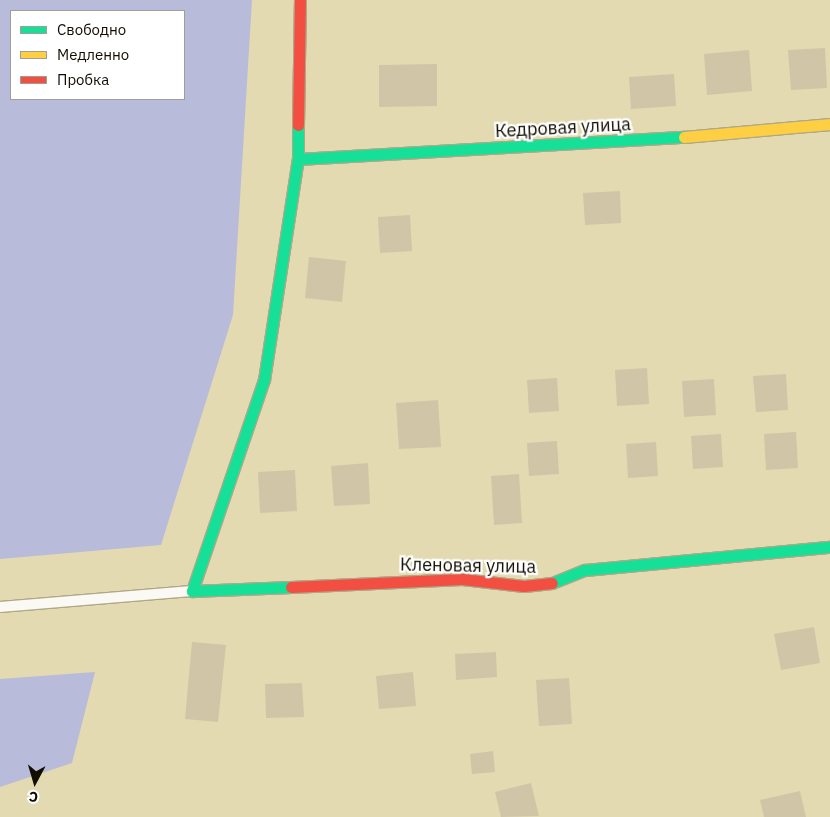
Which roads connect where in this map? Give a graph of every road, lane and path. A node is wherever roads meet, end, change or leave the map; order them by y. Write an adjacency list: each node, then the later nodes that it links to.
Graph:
1 (300, 0): 3 (street)
2 (830, 124): 3 (street, Кедровая улица)
3 (298, 159): 5 (street)
4 (830, 547): 5 (street, Кленовая улица)
5 (192, 591): 6 (lane)
6 (0, 607)

